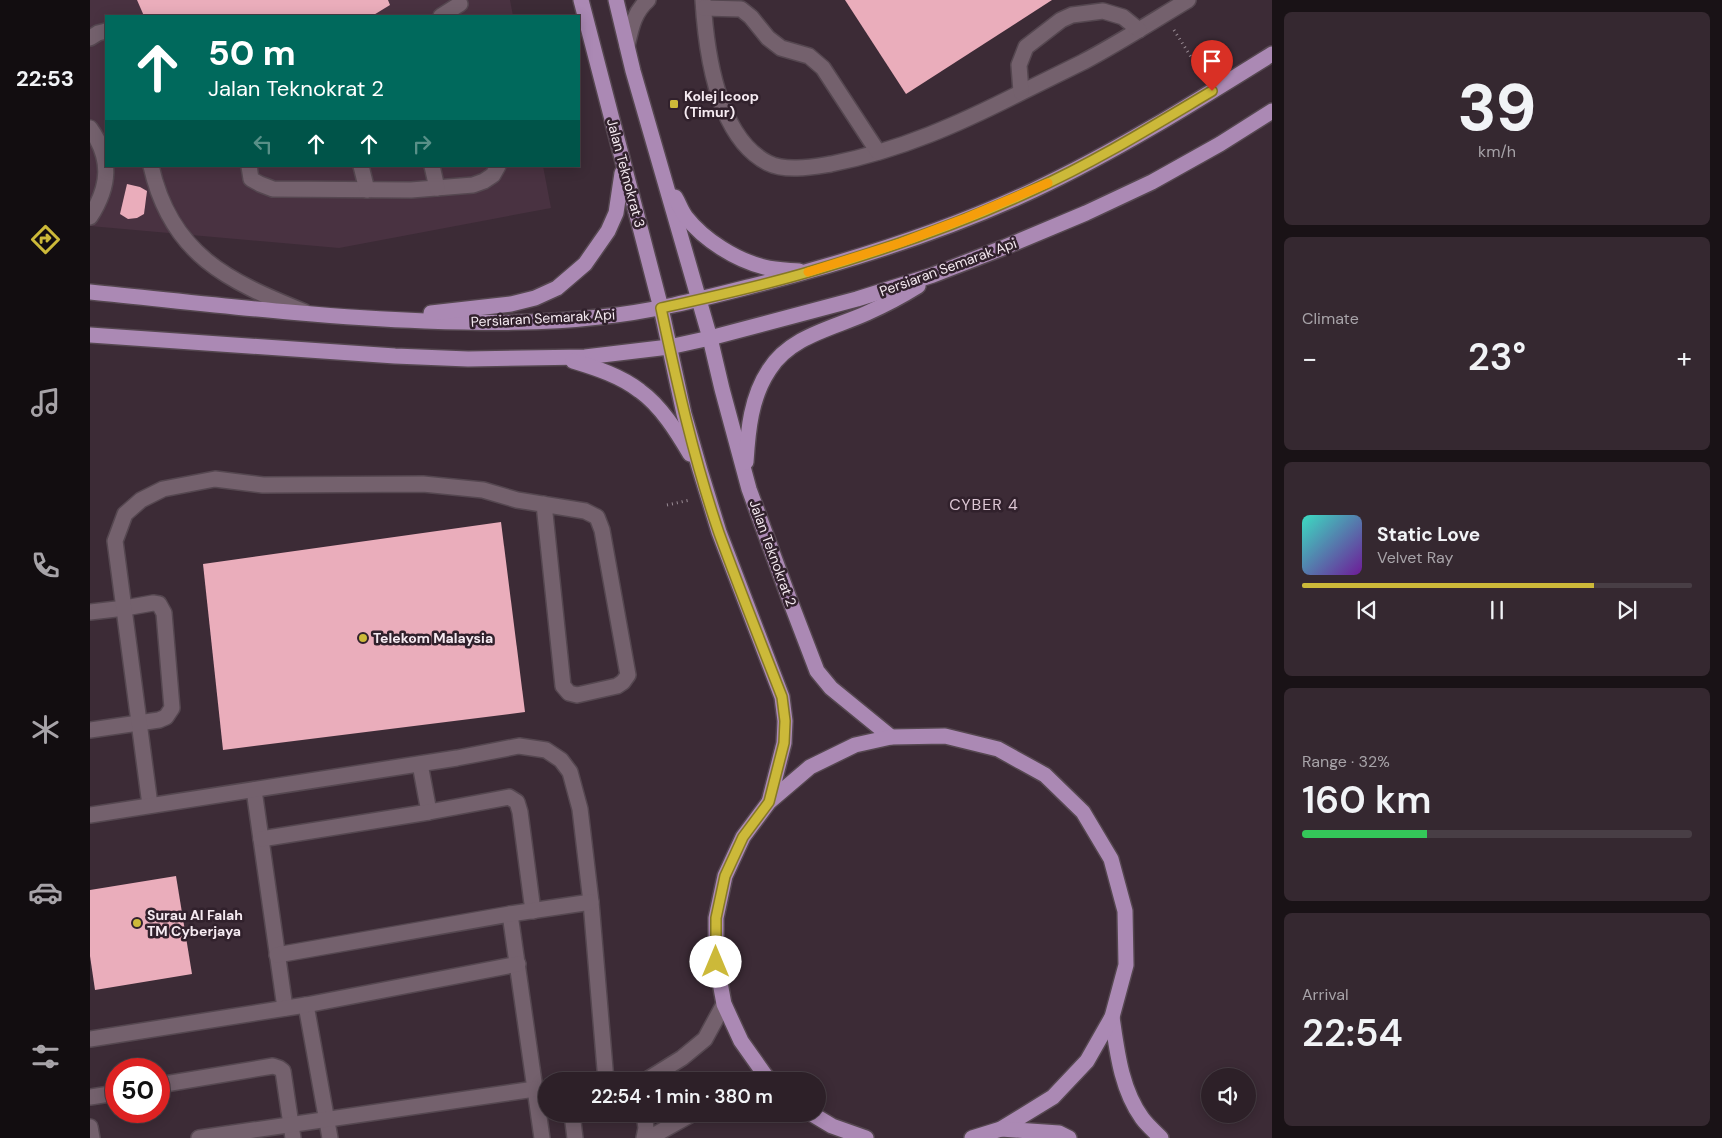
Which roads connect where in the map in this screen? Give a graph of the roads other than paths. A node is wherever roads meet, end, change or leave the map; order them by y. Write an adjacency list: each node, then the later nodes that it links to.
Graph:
1 (582, 0): 20 (main road, Jalan Teknokrat 3)
2 (616, 0): 11 (main road)
3 (648, 0): 11 (lane)
4 (1188, 0): 8 (lane)
5 (704, 4): 18 (lane); 18 (lane)
6 (461, 7): 7 (lane)
7 (443, 15)
8 (1139, 30): 13 (lane); 13 (lane)
9 (105, 31): 10 (lane)
10 (90, 38)
11 (627, 46): 27 (main road)
12 (1272, 54): 32 (main road, Persiaran Semarak Api)
13 (1022, 92): 18 (lane)
14 (1272, 111): 31 (main road, Persiaran Semarak Api)
15 (90, 123): 17 (lane)
16 (90, 128): 19 (lane)
17 (105, 130)
18 (878, 152)
19 (105, 156)
20 (623, 164): 35 (main road, Jalan Teknokrat 3); 37 (main road)
21 (106, 167): 30 (lane)
22 (151, 167): 36 (lane)
23 (249, 167): 29 (lane)
24 (362, 167): 29 (lane)
25 (432, 167): 28 (lane)
26 (497, 167): 28 (lane)
27 (660, 169): 32 (main road); 34 (main road)
28 (438, 188): 29 (lane)
29 (367, 190)
30 (90, 218)
31 (950, 268): 39 (main road, Persiaran Semarak Api); 42 (main road)
32 (808, 272): 34 (main road, Persiaran Semarak Api)
33 (90, 292): 36 (main road, Persiaran Semarak Api)
34 (698, 300): 35 (main road, Persiaran Semarak Api); 39 (main road)
35 (661, 308): 37 (main road, Persiaran Semarak Api); 40 (main road, Jalan Teknokrat 3)
36 (310, 314): 37 (main road, Persiaran Semarak Api)
37 (380, 319)
38 (90, 336): 41 (main road, Persiaran Semarak Api)
39 (710, 338): 40 (main road, Persiaran Semarak Api); 42 (main road, Jalan Teknokrat 2)
40 (669, 347): 41 (main road, Persiaran Semarak Api); 43 (main road)
41 (562, 358): 43 (main road)
42 (745, 472): 49 (main road, Jalan Teknokrat 2)
43 (703, 480): 52 (main road)
44 (544, 504): 44 (lane); 45 (lane)
45 (125, 608): 46 (lane); 47 (lane); 47 (lane)
46 (90, 612)
47 (139, 724): 48 (lane); 53 (lane)
48 (90, 730)
49 (891, 737): 52 (main road); 65 (main road)
50 (420, 764): 51 (lane); 54 (lane); 57 (lane)
51 (254, 790): 53 (lane); 56 (lane)
52 (769, 802): 62 (main road)
53 (150, 805): 55 (lane)
54 (429, 812): 56 (lane); 58 (lane)
55 (90, 815)
56 (261, 839): 60 (lane)
57 (591, 902): 58 (lane); 67 (lane)
58 (533, 911): 59 (lane)
59 (510, 914): 60 (lane); 61 (lane)
60 (277, 955): 64 (lane)
61 (518, 964): 63 (lane); 71 (lane)
62 (724, 1004): 68 (lane); 69 (main road)
63 (306, 1005): 64 (lane); 74 (lane)
64 (285, 1008): 66 (lane)
65 (1112, 1017): 80 (main road); 92 (main road)
66 (90, 1039)
67 (605, 1072)
68 (659, 1072)
69 (763, 1072)
70 (170, 1084): 81 (lane)
71 (535, 1089): 74 (lane); 85 (lane)
72 (105, 1095): 73 (lane)
73 (90, 1097)
74 (326, 1120): 81 (lane); 84 (lane)
75 (573, 1122): 86 (lane)
76 (645, 1122): 87 (lane)
77 (678, 1122): 88 (lane)
78 (825, 1122): 89 (main road)
79 (90, 1127): 82 (lane)
80 (1001, 1129): 90 (main road); 91 (main road)
81 (292, 1131): 83 (lane)
82 (92, 1138)
83 (199, 1138)
84 (330, 1138)
85 (542, 1138)
86 (575, 1138)
87 (644, 1138)
88 (649, 1138)
89 (866, 1138)
90 (972, 1138)
91 (1069, 1138)
92 (1161, 1138)

